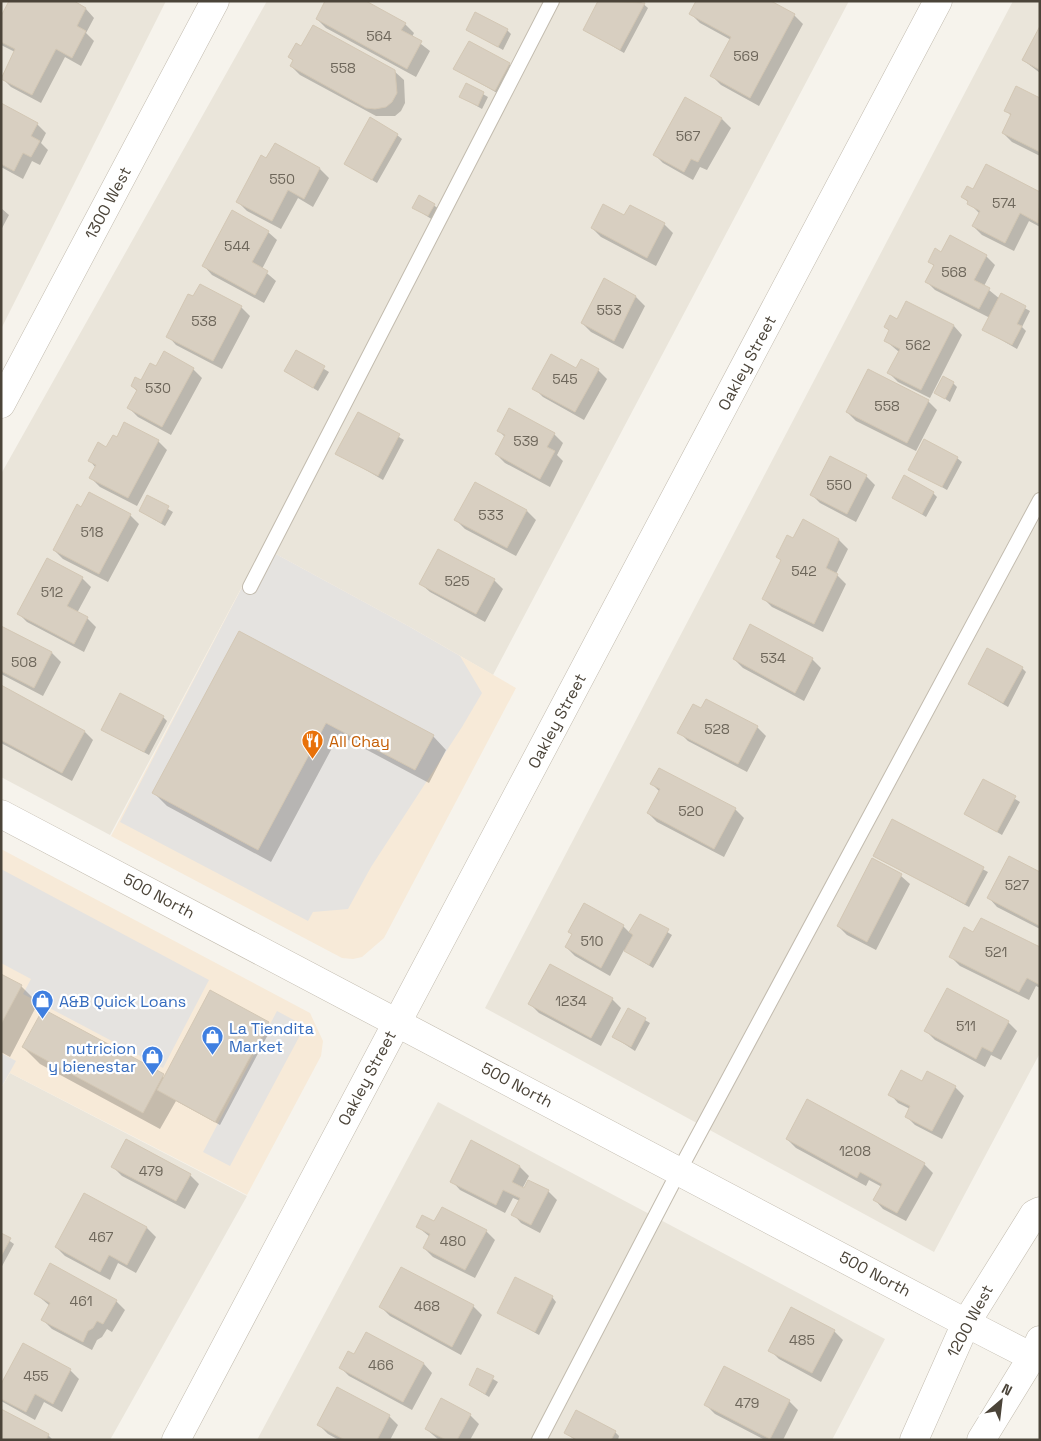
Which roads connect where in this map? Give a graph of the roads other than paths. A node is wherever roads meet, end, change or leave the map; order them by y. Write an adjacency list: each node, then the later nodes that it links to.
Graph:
1 (215, 1): 4 (street, 1300 West)
2 (552, 1): 6 (lane)
3 (938, 1): 8 (street, Oakley Street)
4 (1, 404)
5 (1040, 500): 9 (lane)
6 (250, 587)
7 (1, 814): 8 (street, 500 North)
8 (397, 1022): 9 (street, 500 North); 13 (street, Oakley Street)
9 (679, 1171): 11 (street, 500 North); 14 (lane)
10 (1040, 1211): 11 (street, 1200 West)
11 (966, 1322): 12 (street, 500 North); 15 (street, 1200 West)
12 (1038, 1356): 16 (street)
13 (176, 1440)
14 (539, 1440)
15 (914, 1440)
16 (981, 1440)

